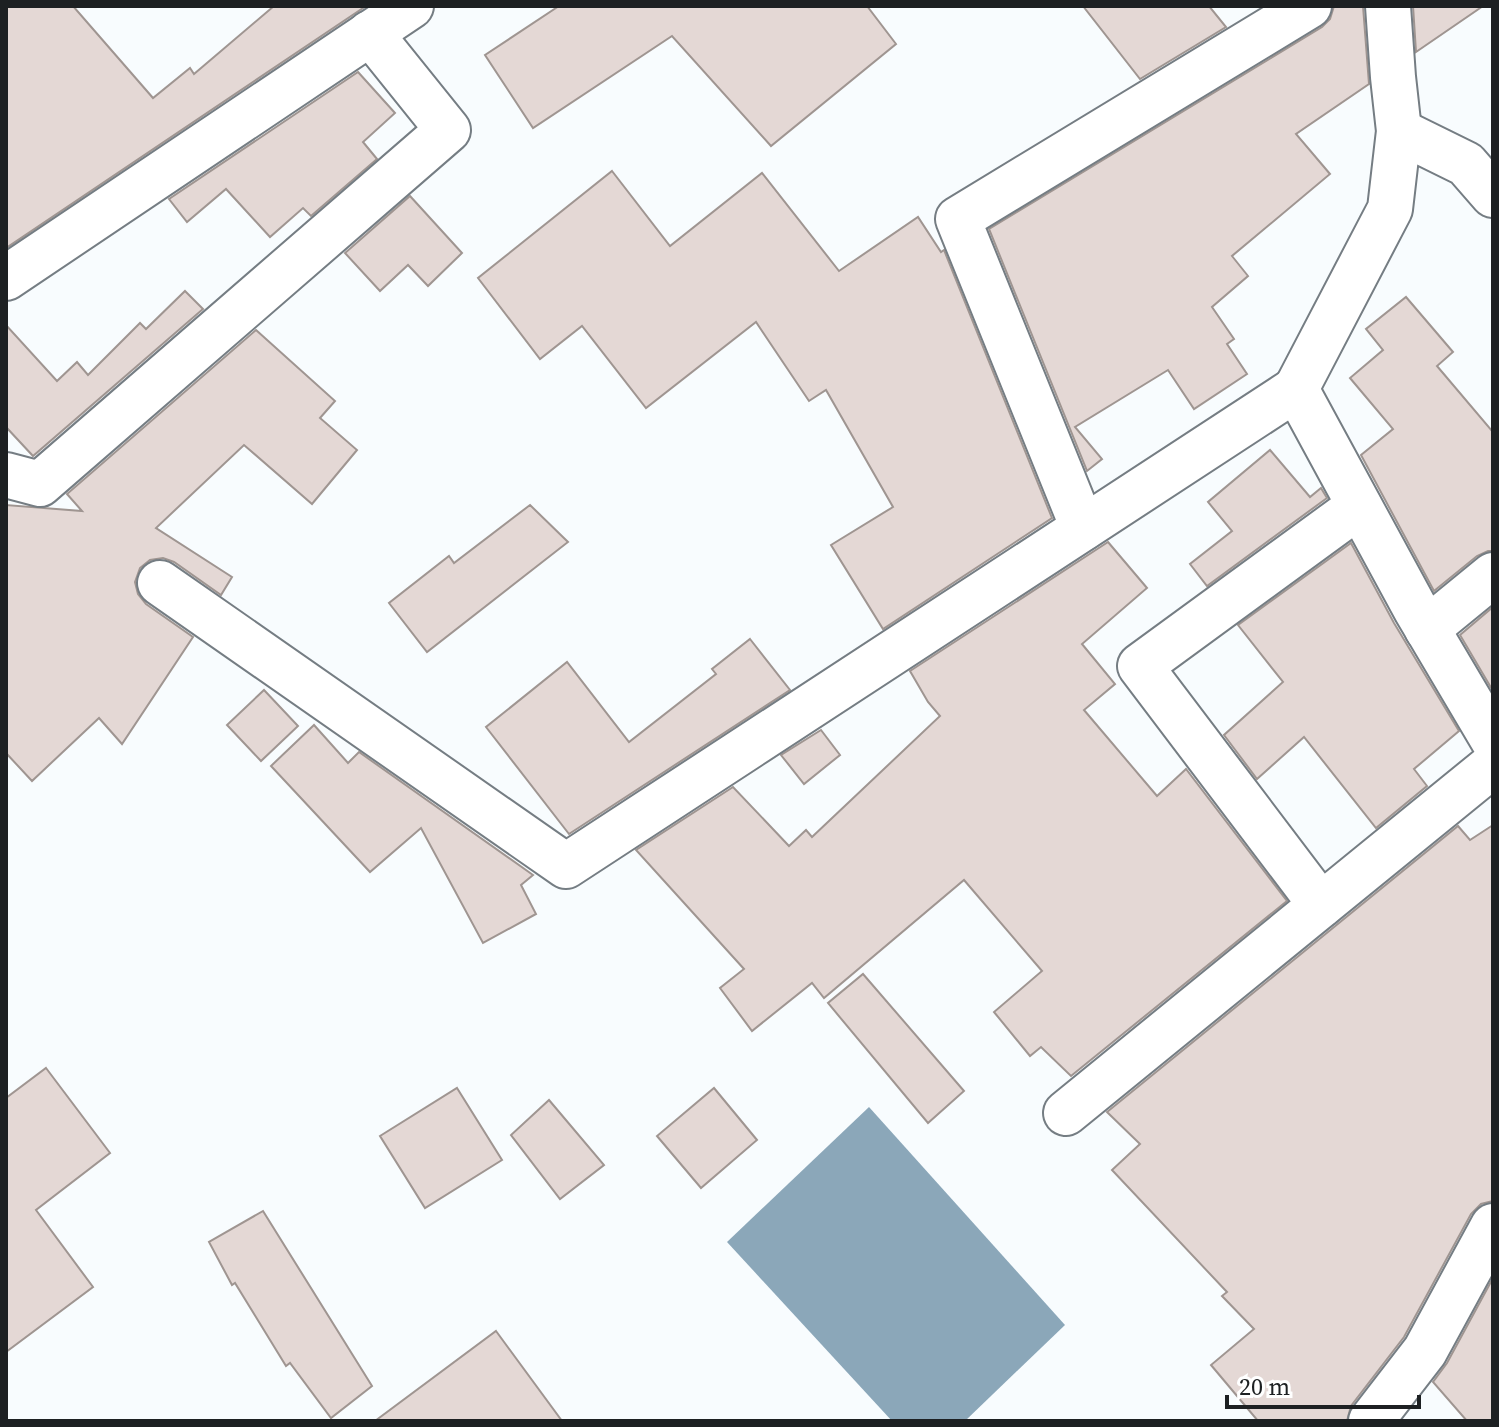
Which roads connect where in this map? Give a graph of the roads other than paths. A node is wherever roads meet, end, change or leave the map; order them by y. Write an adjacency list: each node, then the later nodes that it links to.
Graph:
1 (411, 6): 4 (street)
2 (1309, 6): 11 (street)
3 (1388, 6): 5 (street)
4 (370, 33): 7 (street); 9 (street)
5 (1399, 131): 6 (street); 8 (street)
6 (1493, 195)
7 (6, 278)
8 (1296, 389): 10 (street); 11 (street)
9 (6, 475)
10 (1359, 506): 14 (street); 17 (street)
11 (1083, 528): 13 (street)
12 (1493, 575): 14 (street)
13 (160, 583)
14 (1427, 629): 15 (street)
15 (1493, 740)
16 (1493, 765): 17 (street)
17 (1321, 905): 18 (street)
18 (1066, 1113)
19 (1493, 1226): 20 (street)
20 (1371, 1421)

